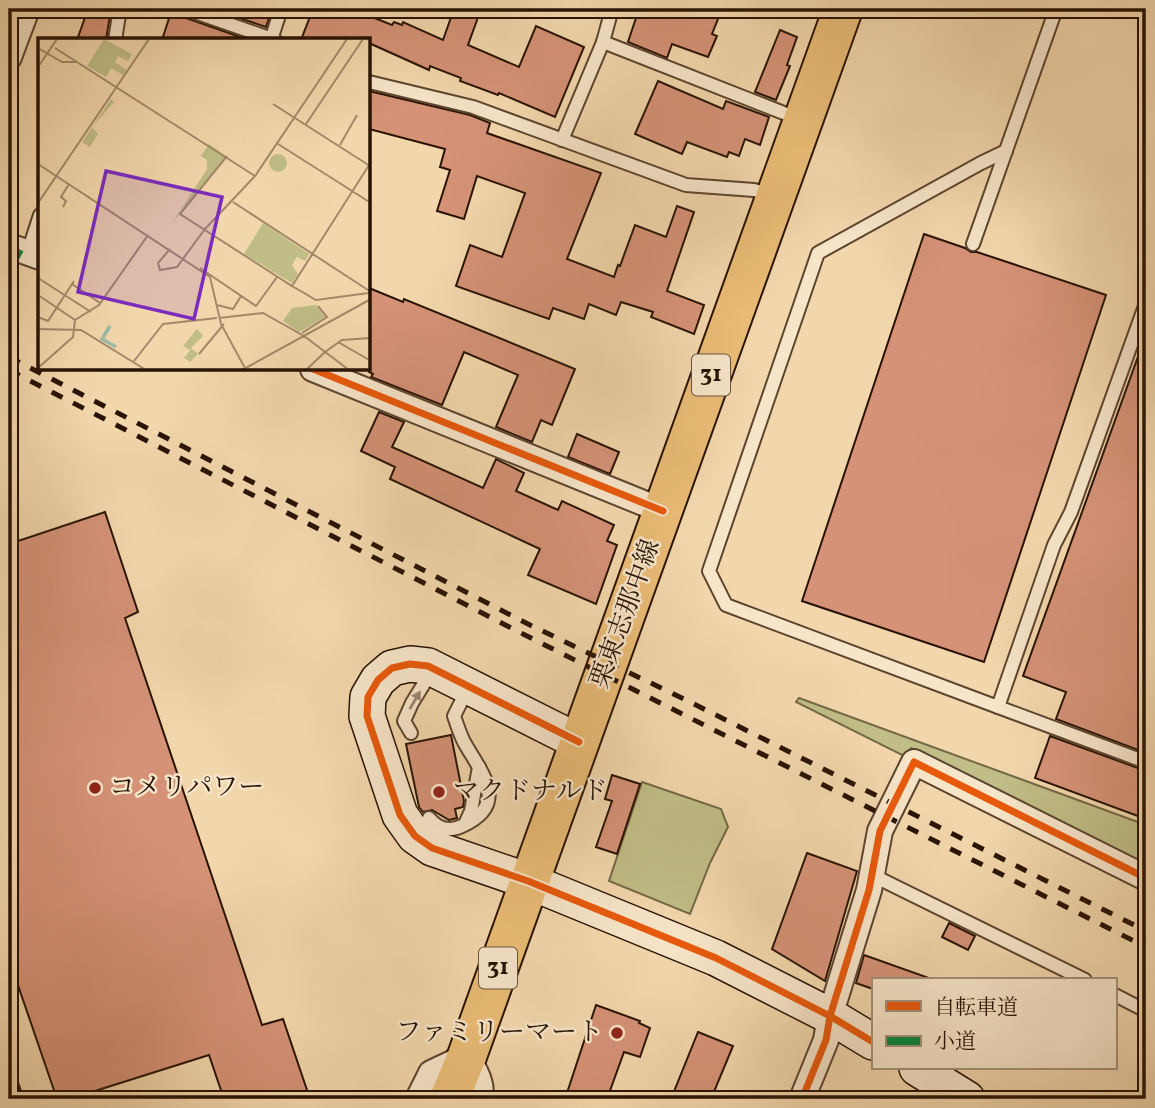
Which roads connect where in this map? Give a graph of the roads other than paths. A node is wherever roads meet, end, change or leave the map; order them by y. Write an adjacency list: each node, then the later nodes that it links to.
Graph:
1 (27, 9): 12 (street)
2 (120, 9): 8 (lane)
3 (186, 9): 9 (lane)
4 (281, 9): 10 (lane)
5 (612, 9): 11 (lane)
6 (843, 9): 14 (main road, 栗東志那中線 / 31)
7 (1056, 9): 16 (lane)
8 (115, 38)
9 (269, 38)
10 (272, 38)
11 (603, 41): 14 (lane); 15 (lane)
12 (9, 57)
13 (371, 82): 15 (lane)
14 (802, 121): 17 (main road, 栗東志那中線 / 31)
15 (562, 140): 17 (lane)
16 (1006, 151): 19 (lane); 26 (lane)
17 (775, 196): 23 (main road, 栗東志那中線 / 31)
18 (38, 220): 20 (lane)
19 (973, 244)
20 (26, 251)
21 (1146, 303): 26 (lane)
22 (318, 371): 23 (street)
23 (663, 511): 28 (main road, 栗東志那中線 / 31)
24 (433, 669): 25 (street); 27 (lane, one-way to 24); 33 (street)
25 (469, 687): 28 (street); 30 (lane)
26 (998, 707): 29 (lane)
27 (411, 733)
28 (579, 741): 33 (main road, 栗東志那中線 / 31)
29 (1146, 762)
30 (429, 818)
31 (872, 875): 32 (street); 34 (lane); 37 (street)
32 (1146, 878)
33 (528, 881): 37 (street); 39 (main road, 栗東志那中線 / 31)
34 (1081, 978)
35 (1116, 996): 36 (lane)
36 (1146, 1011)
37 (830, 1016): 38 (street); 44 (street)
38 (872, 1041)
39 (467, 1056): 41 (street); 42 (main road, 栗東志那中線 / 31); 43 (street)
40 (921, 1070): 45 (street)
41 (418, 1099)
42 (449, 1099)
43 (480, 1099)
44 (802, 1099)
45 (967, 1099)

